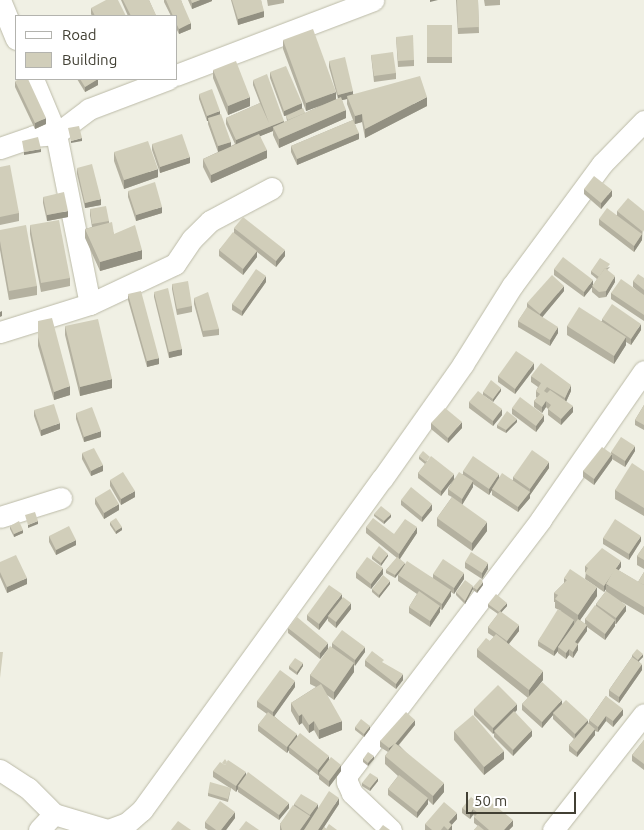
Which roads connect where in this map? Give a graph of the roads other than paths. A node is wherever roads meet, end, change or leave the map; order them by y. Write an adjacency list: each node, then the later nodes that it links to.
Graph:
1 (0, 0): 3 (street)
2 (373, 0): 4 (street)
3 (15, 37)
4 (178, 74)
5 (33, 80): 8 (street)
6 (165, 80): 8 (street)
7 (644, 120): 20 (street)
8 (56, 134): 9 (street); 11 (street)
9 (0, 148)
10 (272, 188): 11 (street)
11 (90, 304): 12 (street)
12 (0, 332)
13 (642, 378): 21 (street)
14 (61, 498): 15 (street)
15 (0, 517)
16 (644, 714): 22 (street)
17 (0, 770): 18 (street)
18 (54, 814): 19 (street); 20 (street)
19 (39, 830)
20 (108, 830)
21 (391, 830)
22 (554, 830)

